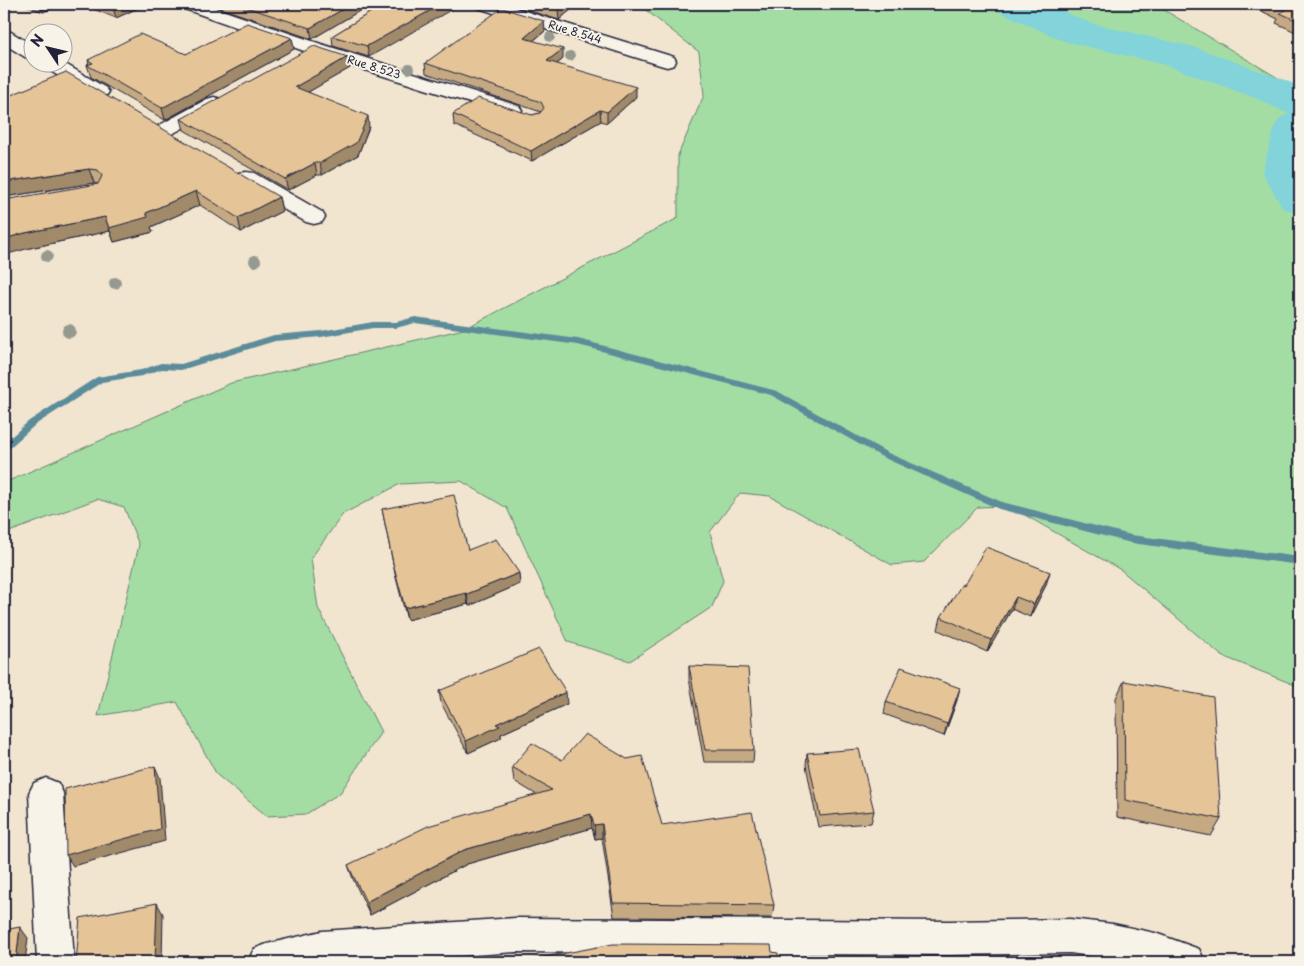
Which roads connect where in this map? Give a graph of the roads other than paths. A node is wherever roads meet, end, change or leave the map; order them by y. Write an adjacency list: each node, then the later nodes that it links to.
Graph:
1 (188, 4): 6 (street, Rue 8.523)
2 (484, 4): 8 (street, Rue 8.544)
3 (338, 33): 6 (street)
4 (4, 36): 5 (street)
5 (22, 47)
6 (314, 48): 7 (street); 12 (street, Rue 8.523)
7 (296, 58)
8 (667, 61)
9 (66, 72): 11 (street)
10 (226, 97): 13 (street)
11 (115, 101)
12 (533, 117)
13 (165, 130)
14 (231, 169): 15 (street)
15 (314, 217)
16 (46, 794): 18 (street)
17 (789, 949): 19 (street); 20 (street)
18 (56, 962)
19 (267, 962)
20 (1186, 962)

